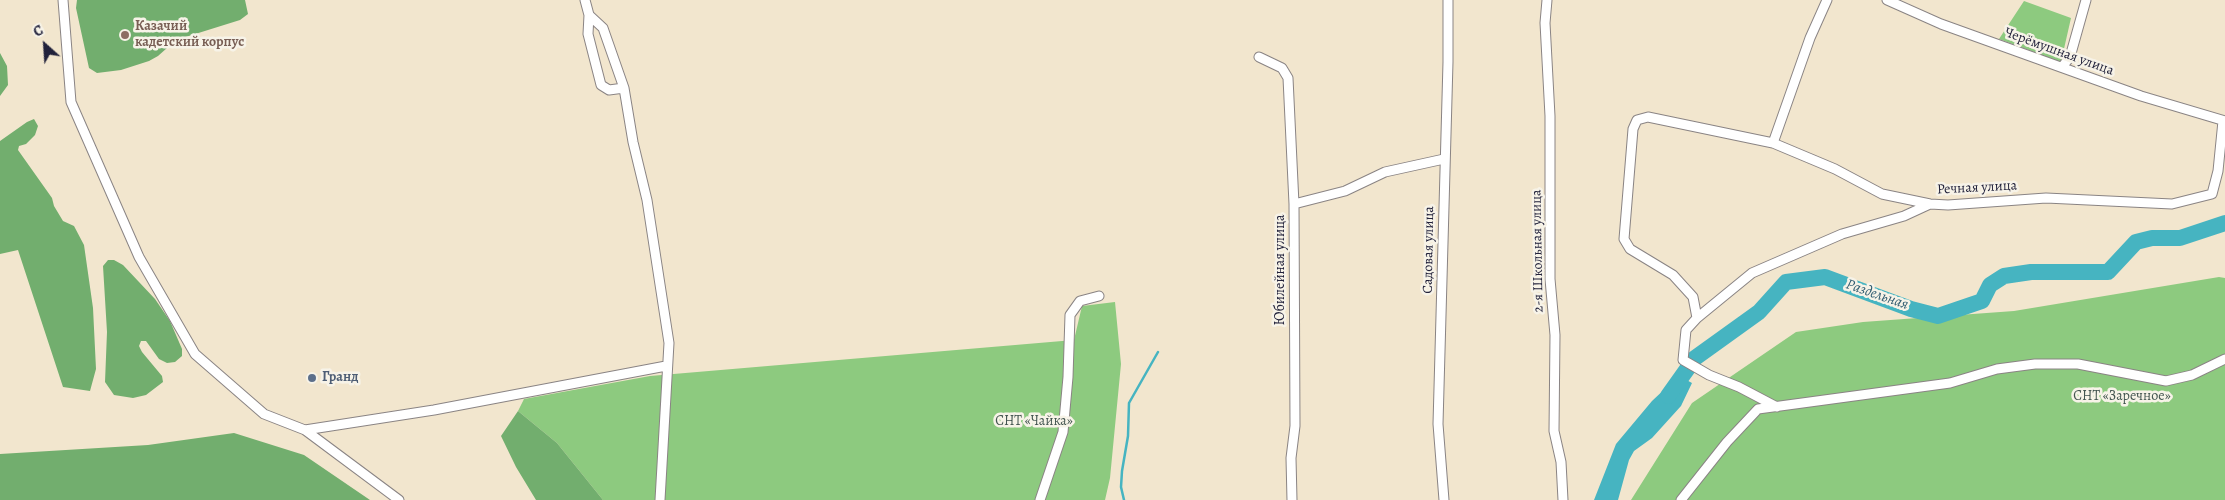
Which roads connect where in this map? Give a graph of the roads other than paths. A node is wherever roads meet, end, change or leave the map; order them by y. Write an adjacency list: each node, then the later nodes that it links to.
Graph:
1 (62, 0): 22 (street)
2 (585, 0): 8 (street)
3 (1448, 0): 14 (street, Садовая улица)
4 (1547, 0): 28 (street, 2-я Школьная улица)
5 (1827, 0): 13 (street)
6 (1887, 0): 10 (street, Черёмушная улица)
7 (2086, 0): 10 (street)
8 (590, 15): 11 (street); 11 (street)
9 (1258, 57): 15 (street, Юбилейная улица)
10 (2062, 67): 12 (street, Черёмушная улица)
11 (624, 88): 20 (street)
12 (2224, 121): 16 (street, Речная улица)
13 (1774, 143): 16 (street, Речная улица); 18 (street, Речная улица)
14 (1444, 159): 15 (street); 27 (street, Садовая улица)
15 (1294, 204): 26 (street, Юбилейная улица)
16 (1930, 204): 18 (street)
17 (1099, 296): 25 (street)
18 (1697, 318): 21 (street)
19 (2225, 359): 21 (street)
20 (666, 366): 22 (street); 24 (street)
21 (1777, 407): 29 (street)
22 (305, 430): 23 (street)
23 (399, 500)
24 (660, 500)
25 (1040, 500)
26 (1292, 500)
27 (1444, 500)
28 (1563, 500)
29 (1681, 500)

